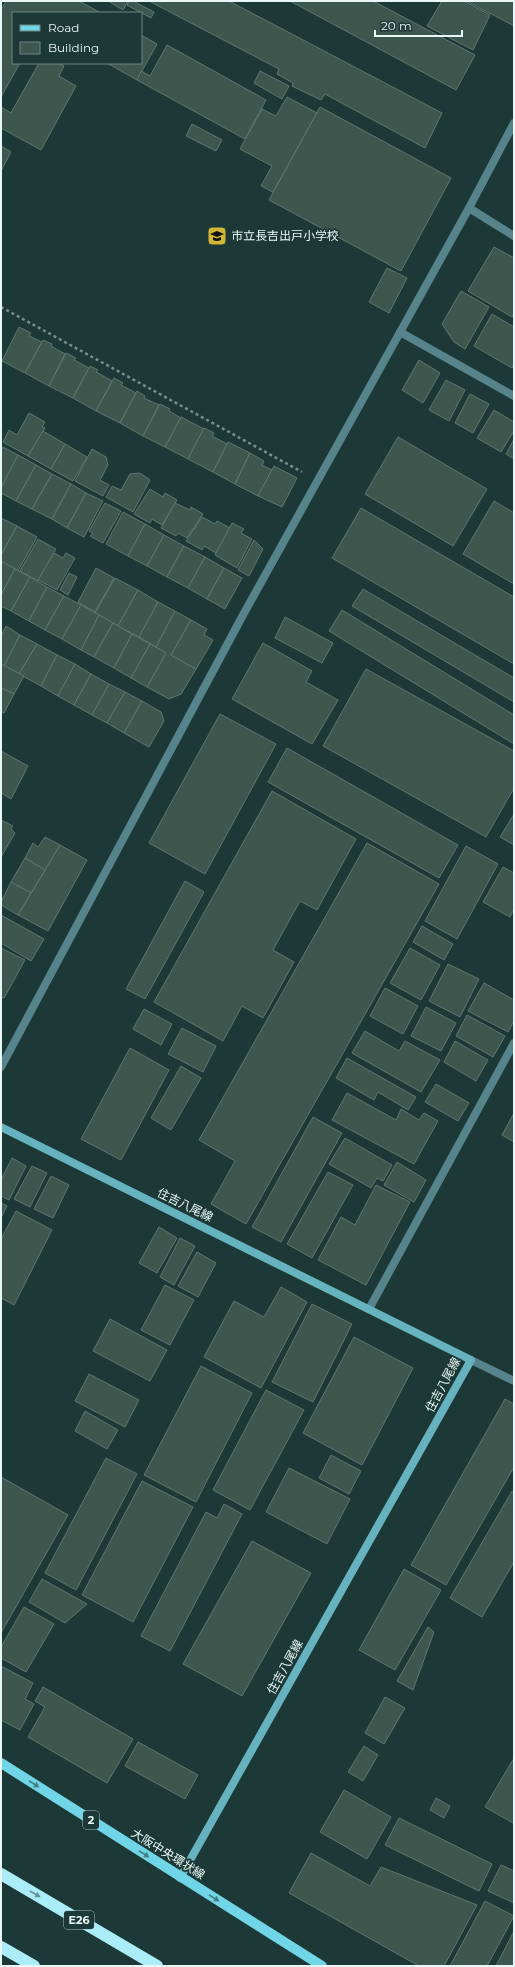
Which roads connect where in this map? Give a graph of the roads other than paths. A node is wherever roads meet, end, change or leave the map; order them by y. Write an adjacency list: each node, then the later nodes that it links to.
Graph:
1 (514, 123): 2 (street)
2 (469, 208): 3 (street); 4 (street)
3 (514, 236)
4 (400, 332): 5 (street); 7 (street)
5 (514, 396)
6 (514, 1044): 9 (street)
7 (1, 1067)
8 (1, 1128): 9 (main road, 住吉八尾線)
9 (369, 1309): 10 (main road, 住吉八尾線)
10 (471, 1360): 11 (street); 14 (main road, 住吉八尾線)
11 (514, 1381)
12 (1, 1763): 14 (main road, 大阪中央環状線 / 2, one-way to 14)
13 (1, 1874): 17 (highway, E26, one-way to 17)
14 (180, 1878): 18 (main road, 大阪中央環状線 / 2, one-way to 18)
15 (1, 1947): 16 (highway)
16 (34, 1966)
17 (157, 1966)
18 (322, 1966)

